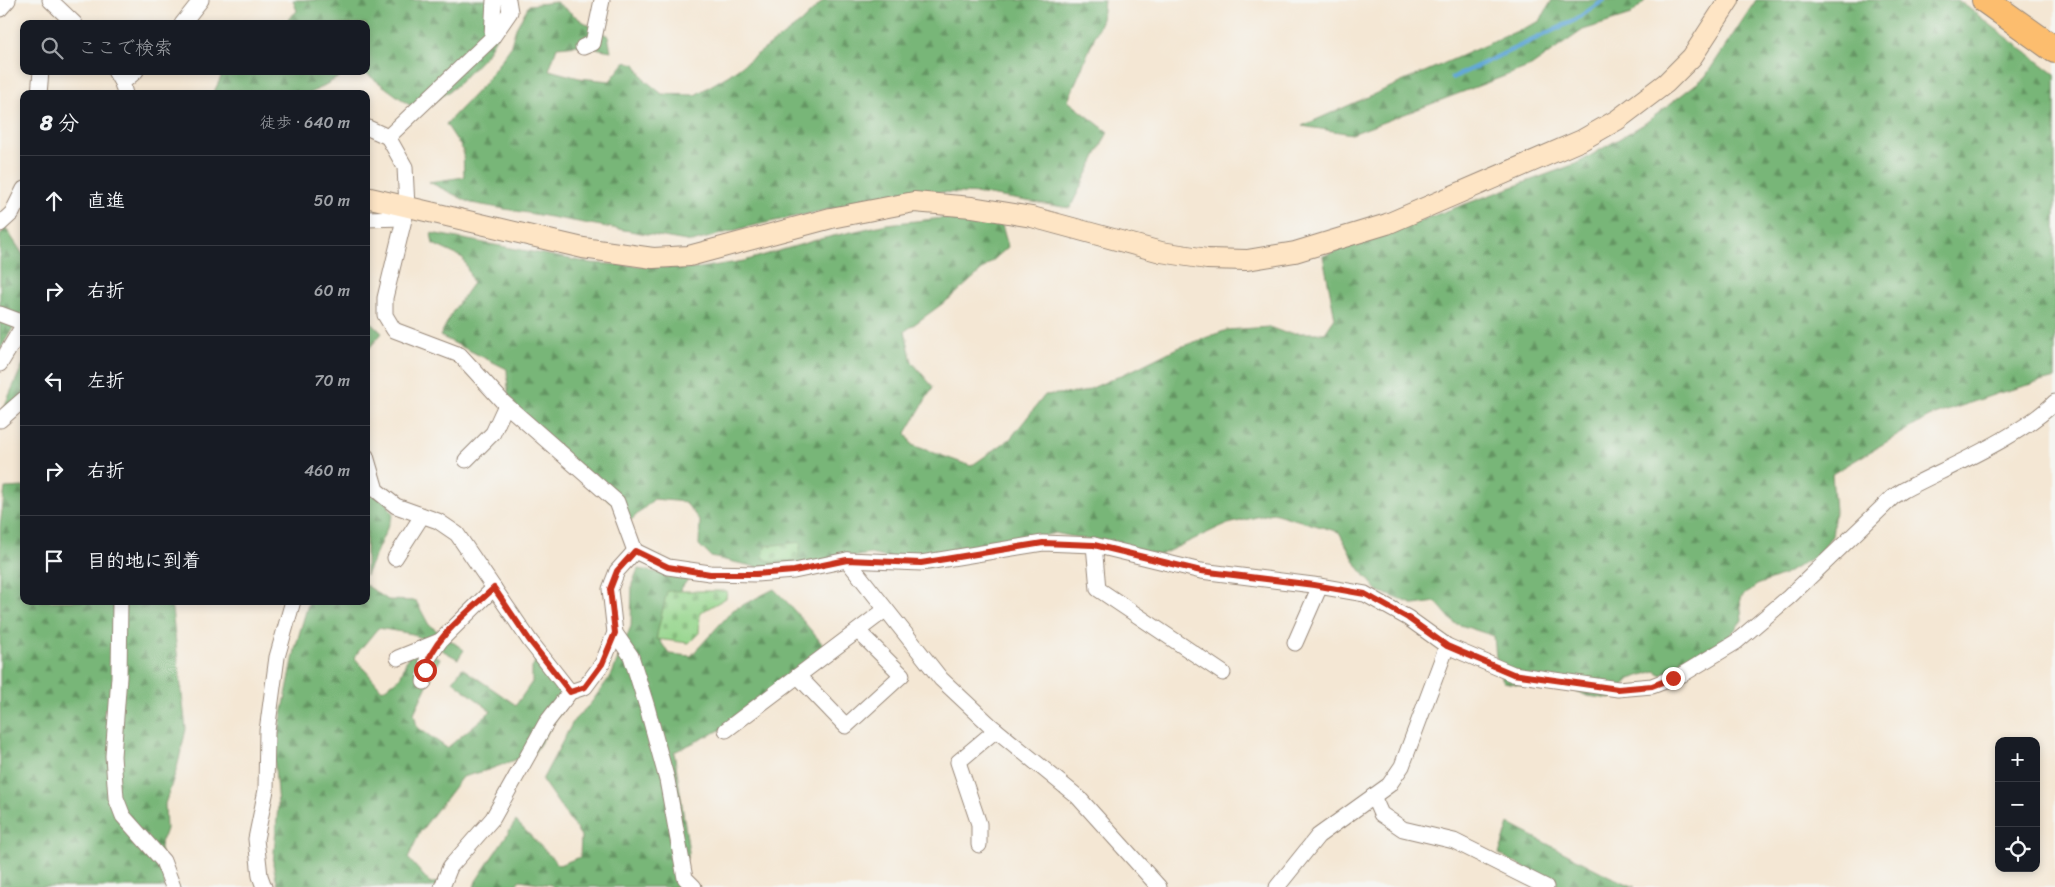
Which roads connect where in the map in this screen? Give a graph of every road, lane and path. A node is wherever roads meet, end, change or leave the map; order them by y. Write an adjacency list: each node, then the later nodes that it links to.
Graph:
1 (8, 0): 9 (street)
2 (50, 0): 10 (street)
3 (201, 0): 11 (street)
4 (494, 0): 12 (street)
5 (508, 0): 12 (street)
6 (602, 0): 13 (street)
7 (1729, 0): 23 (street)
8 (1985, 0): 14 (highway)
9 (0, 9)
10 (67, 20)
11 (185, 20)
12 (492, 38): 20 (street)
13 (583, 47)
14 (2055, 50)
15 (41, 75): 18 (street)
16 (131, 75): 17 (street)
17 (121, 83)
18 (39, 90)
19 (370, 130): 20 (street)
20 (388, 137): 23 (street)
21 (20, 197): 25 (street)
22 (370, 199): 23 (street)
23 (405, 213): 24 (street); 32 (street)
24 (370, 218)
25 (0, 224)
26 (0, 314): 27 (street)
27 (20, 322)
28 (20, 331): 29 (street)
29 (0, 364)
30 (20, 402): 33 (street)
31 (2055, 402): 50 (street)
32 (506, 405): 34 (street); 38 (street)
33 (0, 420)
34 (466, 460)
35 (370, 470): 36 (street)
36 (422, 516): 39 (street); 42 (street)
37 (1094, 545): 40 (street); 41 (street); 52 (street)
38 (635, 551): 40 (street); 47 (street)
39 (395, 558)
40 (847, 560): 45 (street)
41 (1320, 586): 49 (street); 50 (street)
42 (494, 588): 48 (street); 55 (street)
43 (120, 605): 61 (street)
44 (292, 605): 62 (street)
45 (885, 610): 46 (street); 57 (street)
46 (858, 630): 53 (street); 53 (street)
47 (615, 633): 55 (street); 60 (street)
48 (440, 640): 51 (street); 54 (street)
49 (1295, 643)
50 (1447, 646): 58 (street)
51 (398, 658)
52 (1223, 674)
53 (798, 676): 56 (street)
54 (424, 682)
55 (570, 692): 63 (street)
56 (726, 730)
57 (996, 730): 59 (street); 66 (street)
58 (1373, 796): 67 (street); 68 (street)
59 (979, 845)
60 (684, 870): 64 (street); 65 (street)
61 (173, 887)
62 (264, 887)
63 (442, 887)
64 (675, 887)
65 (694, 887)
66 (1159, 887)
67 (1277, 887)
68 (1546, 887)

